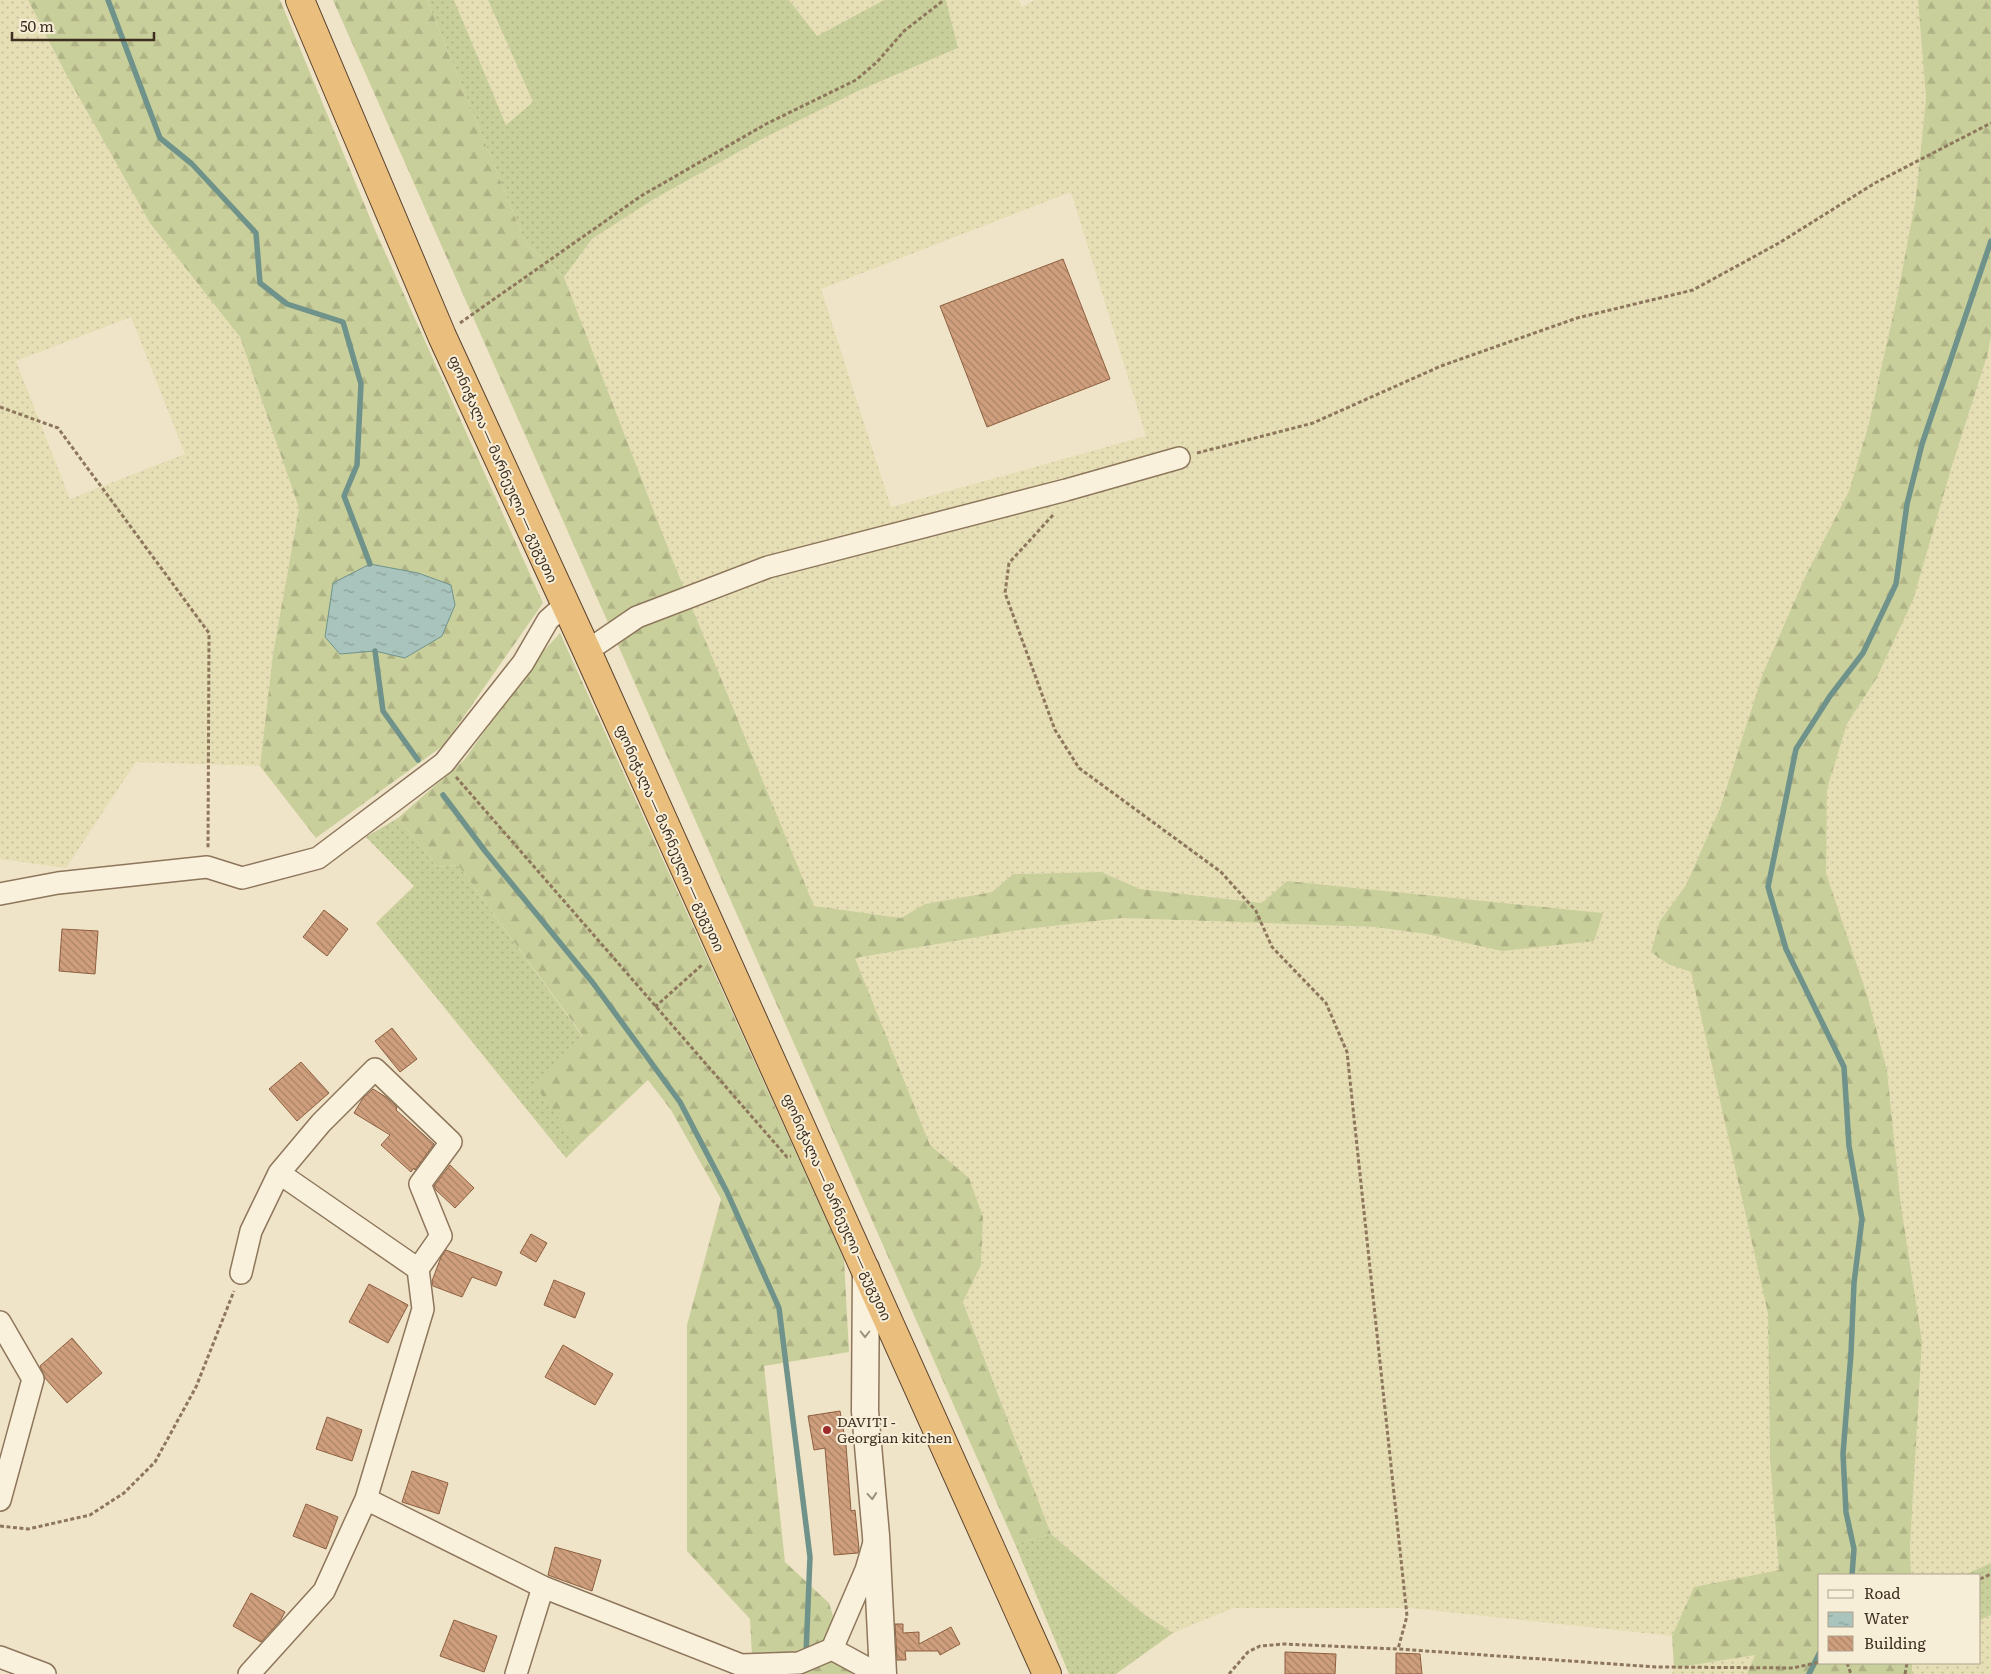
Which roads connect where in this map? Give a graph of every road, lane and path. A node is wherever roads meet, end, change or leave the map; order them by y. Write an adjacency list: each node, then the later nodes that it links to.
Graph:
1 (300, 0): 4 (highway, ფონიჭალა — მარნეული — გუგუთი)
2 (944, 0): 4 (path)
3 (1991, 123): 6 (path)
4 (442, 336): 8 (highway, ფონიჭალა — მარნეული — გუგუთი)
5 (0, 407): 11 (path)
6 (1179, 458): 7 (street)
7 (1066, 490): 9 (street); 27 (path)
8 (565, 605): 9 (highway, ფონიჭალა — მარნეული — გუგუთი); 10 (street)
9 (587, 651): 13 (highway, ფონიჭალა — მარნეული — გუგუთი)
10 (444, 763): 11 (street); 14 (path)
11 (208, 867): 12 (street)
12 (0, 894)
13 (720, 949): 14 (path); 15 (highway, ფონიჭალა — მარნეული — გუგუთი)
14 (655, 1007): 15 (path)
15 (812, 1151): 17 (highway, ფონიჭალა — მარნეული — გუგუთი)
16 (279, 1173): 18 (street); 18 (street); 19 (street)
17 (866, 1268): 24 (street, one-way to 24); 35 (highway, ფონიჭალა — მარნეული — გუგუთი)
18 (418, 1269): 21 (street)
19 (241, 1273): 23 (path)
20 (0, 1322): 22 (street)
21 (366, 1499): 25 (street); 31 (street)
22 (0, 1500)
23 (0, 1526)
24 (876, 1536): 26 (street); 34 (street)
25 (543, 1587): 26 (street); 32 (street)
26 (832, 1649): 33 (street)
27 (1398, 1649): 29 (path); 36 (path)
28 (3, 1658): 30 (street)
29 (1818, 1662)
30 (45, 1674)
31 (249, 1674)
32 (516, 1674)
33 (878, 1674)
34 (883, 1674)
35 (1047, 1674)
36 (1230, 1674)

